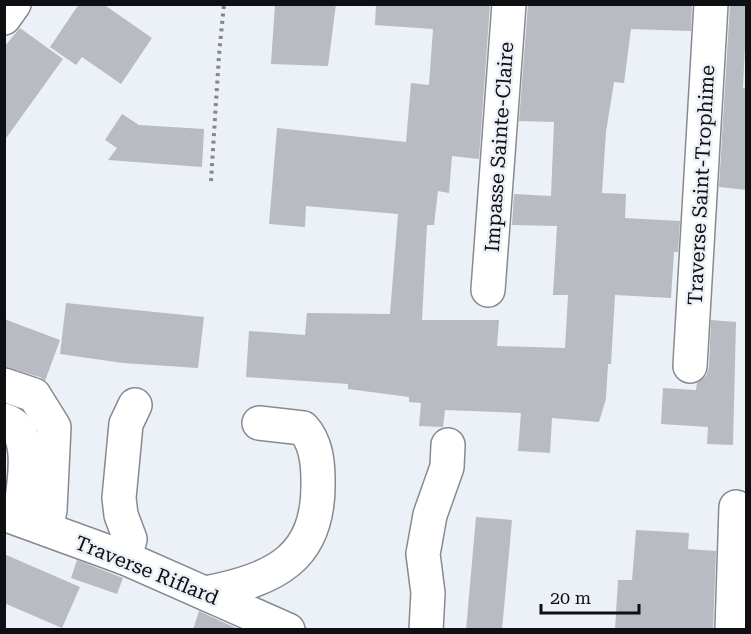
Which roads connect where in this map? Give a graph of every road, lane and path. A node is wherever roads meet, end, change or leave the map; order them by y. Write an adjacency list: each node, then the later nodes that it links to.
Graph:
1 (14, 4): 5 (street)
2 (224, 4): 6 (path)
3 (509, 4): 7 (street, Impasse Sainte-Claire)
4 (711, 4): 8 (street, Traverse Saint-Trophime)
5 (4, 18)
6 (211, 181)
7 (488, 290)
8 (690, 366)
9 (4, 385): 15 (street)
10 (135, 405): 16 (street)
11 (4, 420): 15 (street)
12 (259, 423): 17 (street)
13 (448, 445): 19 (street)
14 (736, 507): 20 (street)
15 (23, 521): 16 (street, Traverse Riflard)
16 (125, 558): 17 (street, Traverse Riflard)
17 (206, 593): 18 (street, Traverse Riflard)
18 (288, 630)
19 (426, 630)
20 (732, 630)

